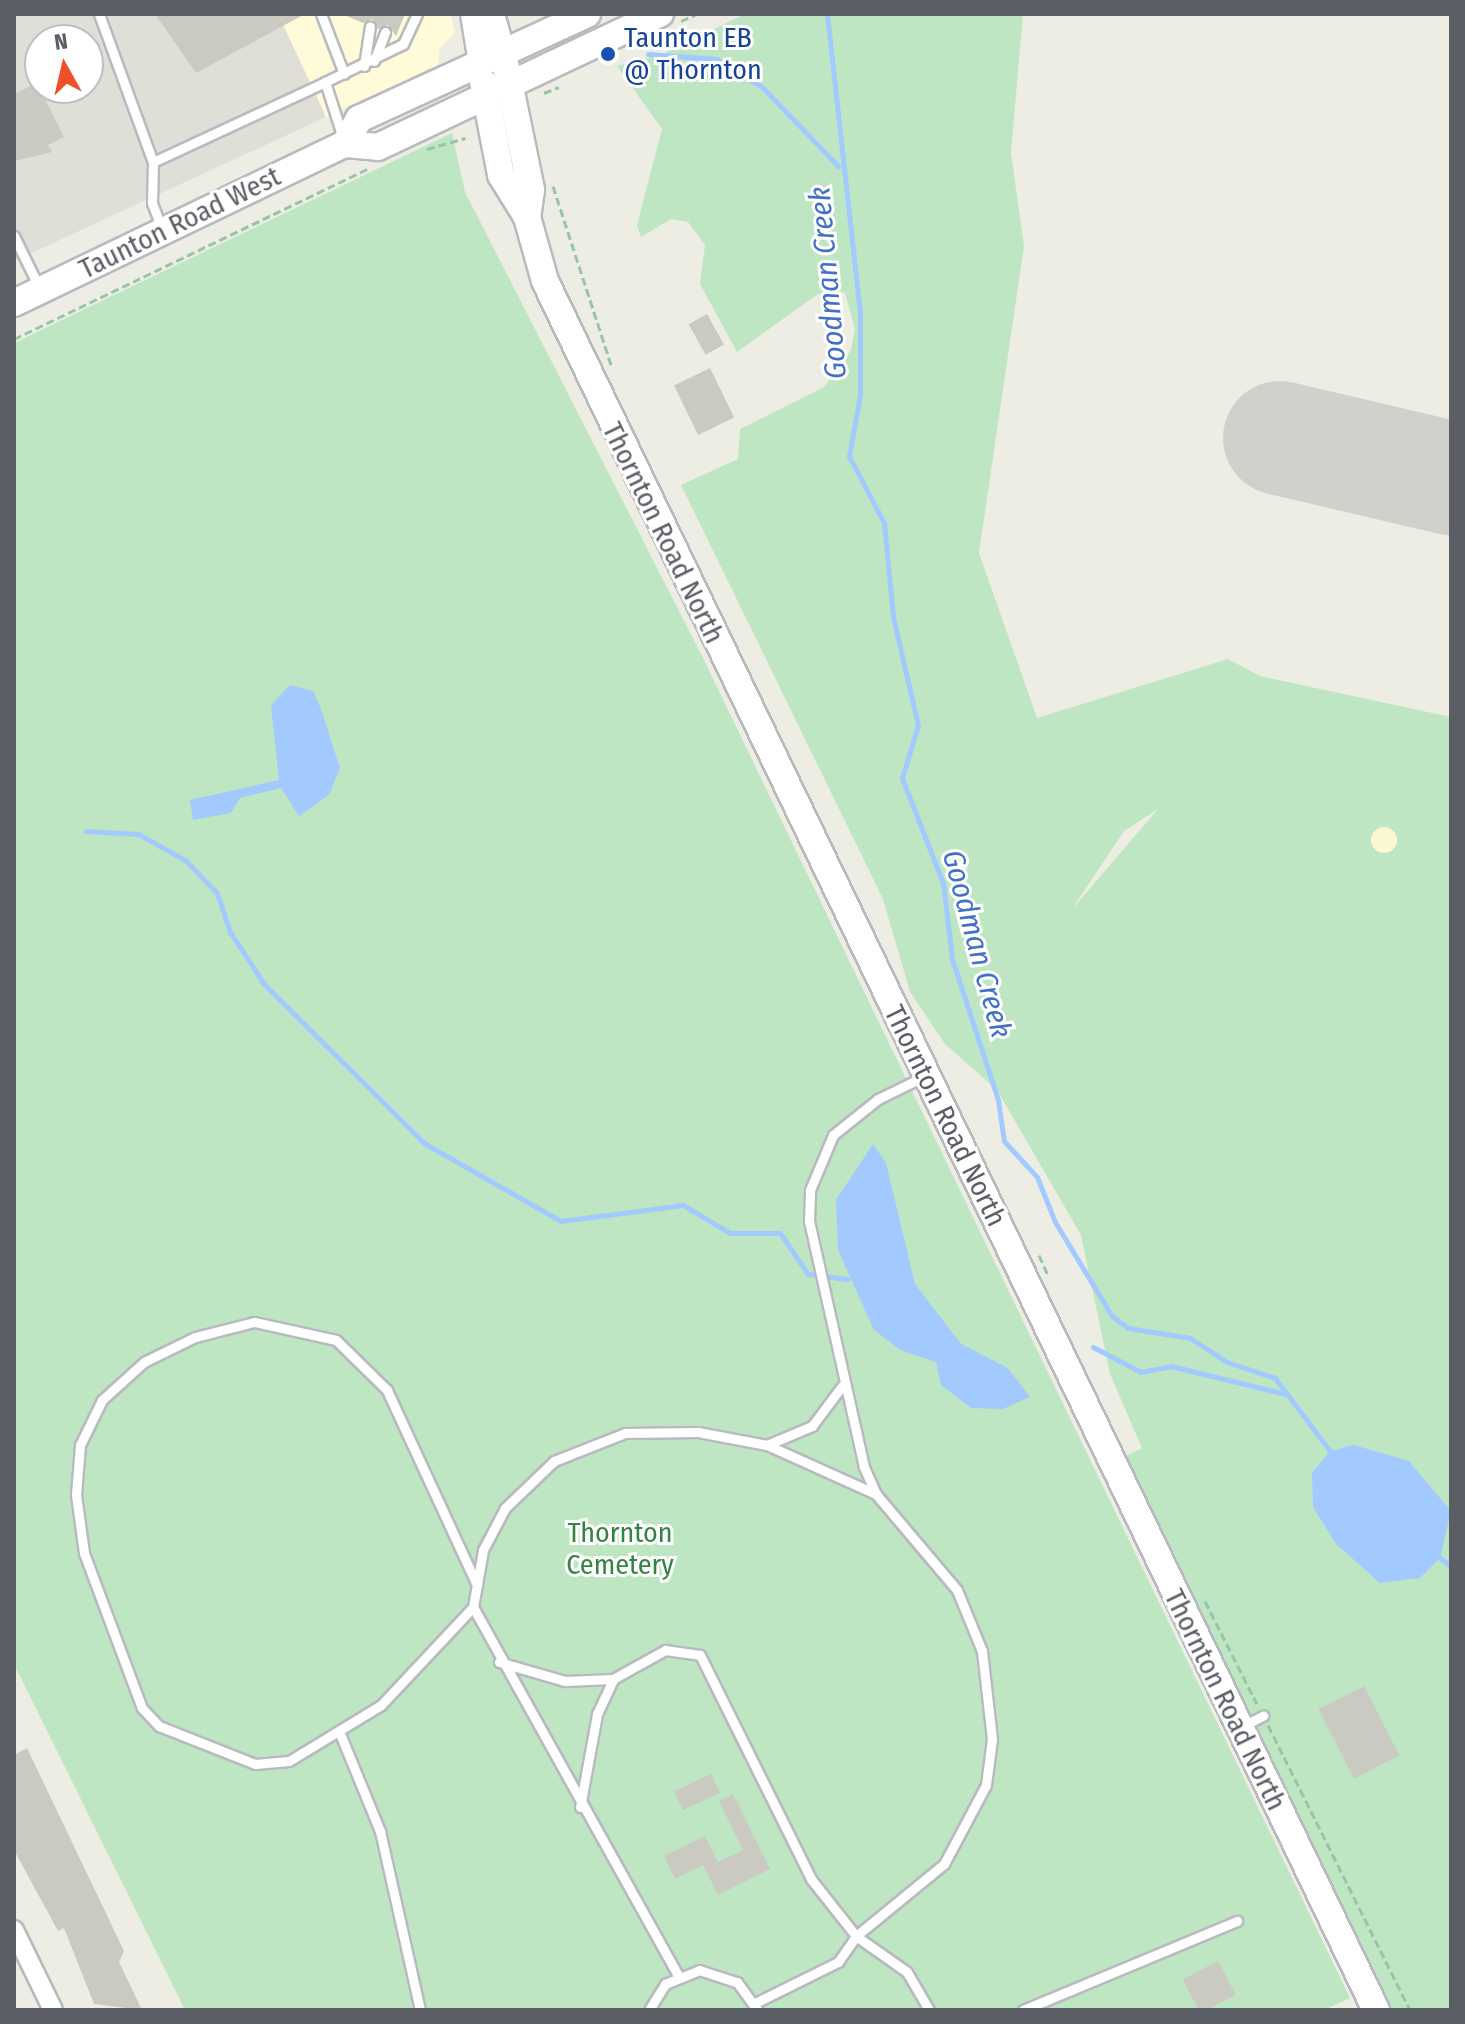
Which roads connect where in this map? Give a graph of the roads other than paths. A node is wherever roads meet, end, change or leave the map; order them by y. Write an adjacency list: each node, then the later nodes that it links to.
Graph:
1 (99, 14): 18 (lane)
2 (321, 14): 13 (lane)
3 (417, 14): 11 (lane)
4 (473, 14): 10 (street, Thornton Road North)
5 (492, 14): 10 (street, Thornton Road North)
6 (587, 14): 10 (main road, Taunton Road West)
7 (660, 14): 15 (main road, Taunton Road West)
8 (370, 26): 12 (lane)
9 (385, 32): 11 (lane)
10 (492, 58): 15 (main road, Thornton Road North); 16 (main road, Thornton Road North); 17 (main road, Taunton Road West)
11 (374, 61): 12 (lane)
12 (364, 66): 13 (lane)
13 (344, 74): 14 (lane)
14 (325, 82): 17 (lane); 18 (lane)
15 (510, 85): 16 (main road, Taunton Road West); 19 (main road, Thornton Road North)
16 (485, 97): 17 (main road, Taunton Road West); 19 (main road, Thornton Road North)
17 (345, 144): 20 (main road, Taunton Road West)
18 (153, 162): 20 (lane)
19 (527, 217): 24 (main road, Thornton Road North)
20 (164, 231): 22 (main road, Taunton Road West)
21 (14, 236): 22 (lane)
22 (41, 290): 23 (main road, Taunton Road West)
23 (14, 303)
24 (925, 1076): 25 (lane); 33 (main road, Thornton Road North)
25 (842, 1386): 26 (lane); 27 (lane)
26 (767, 1445): 27 (lane); 28 (lane)
27 (876, 1494): 38 (lane)
28 (477, 1585): 29 (lane); 34 (lane)
29 (473, 1607): 30 (lane); 34 (lane)
30 (499, 1662): 31 (lane); 35 (lane)
31 (613, 1679): 35 (lane); 38 (lane)
32 (1263, 1716): 33 (lane)
33 (1238, 1728): 46 (main road, Thornton Road North)
34 (341, 1736): 42 (lane)
35 (580, 1807): 39 (lane)
36 (1237, 1921): 45 (lane)
37 (14, 1930): 41 (street)
38 (856, 1936): 40 (lane); 44 (lane)
39 (678, 1976): 40 (lane); 43 (lane)
40 (756, 2007)
41 (53, 2010)
42 (420, 2010)
43 (649, 2010)
44 (929, 2010)
45 (1023, 2010)
46 (1376, 2010)

